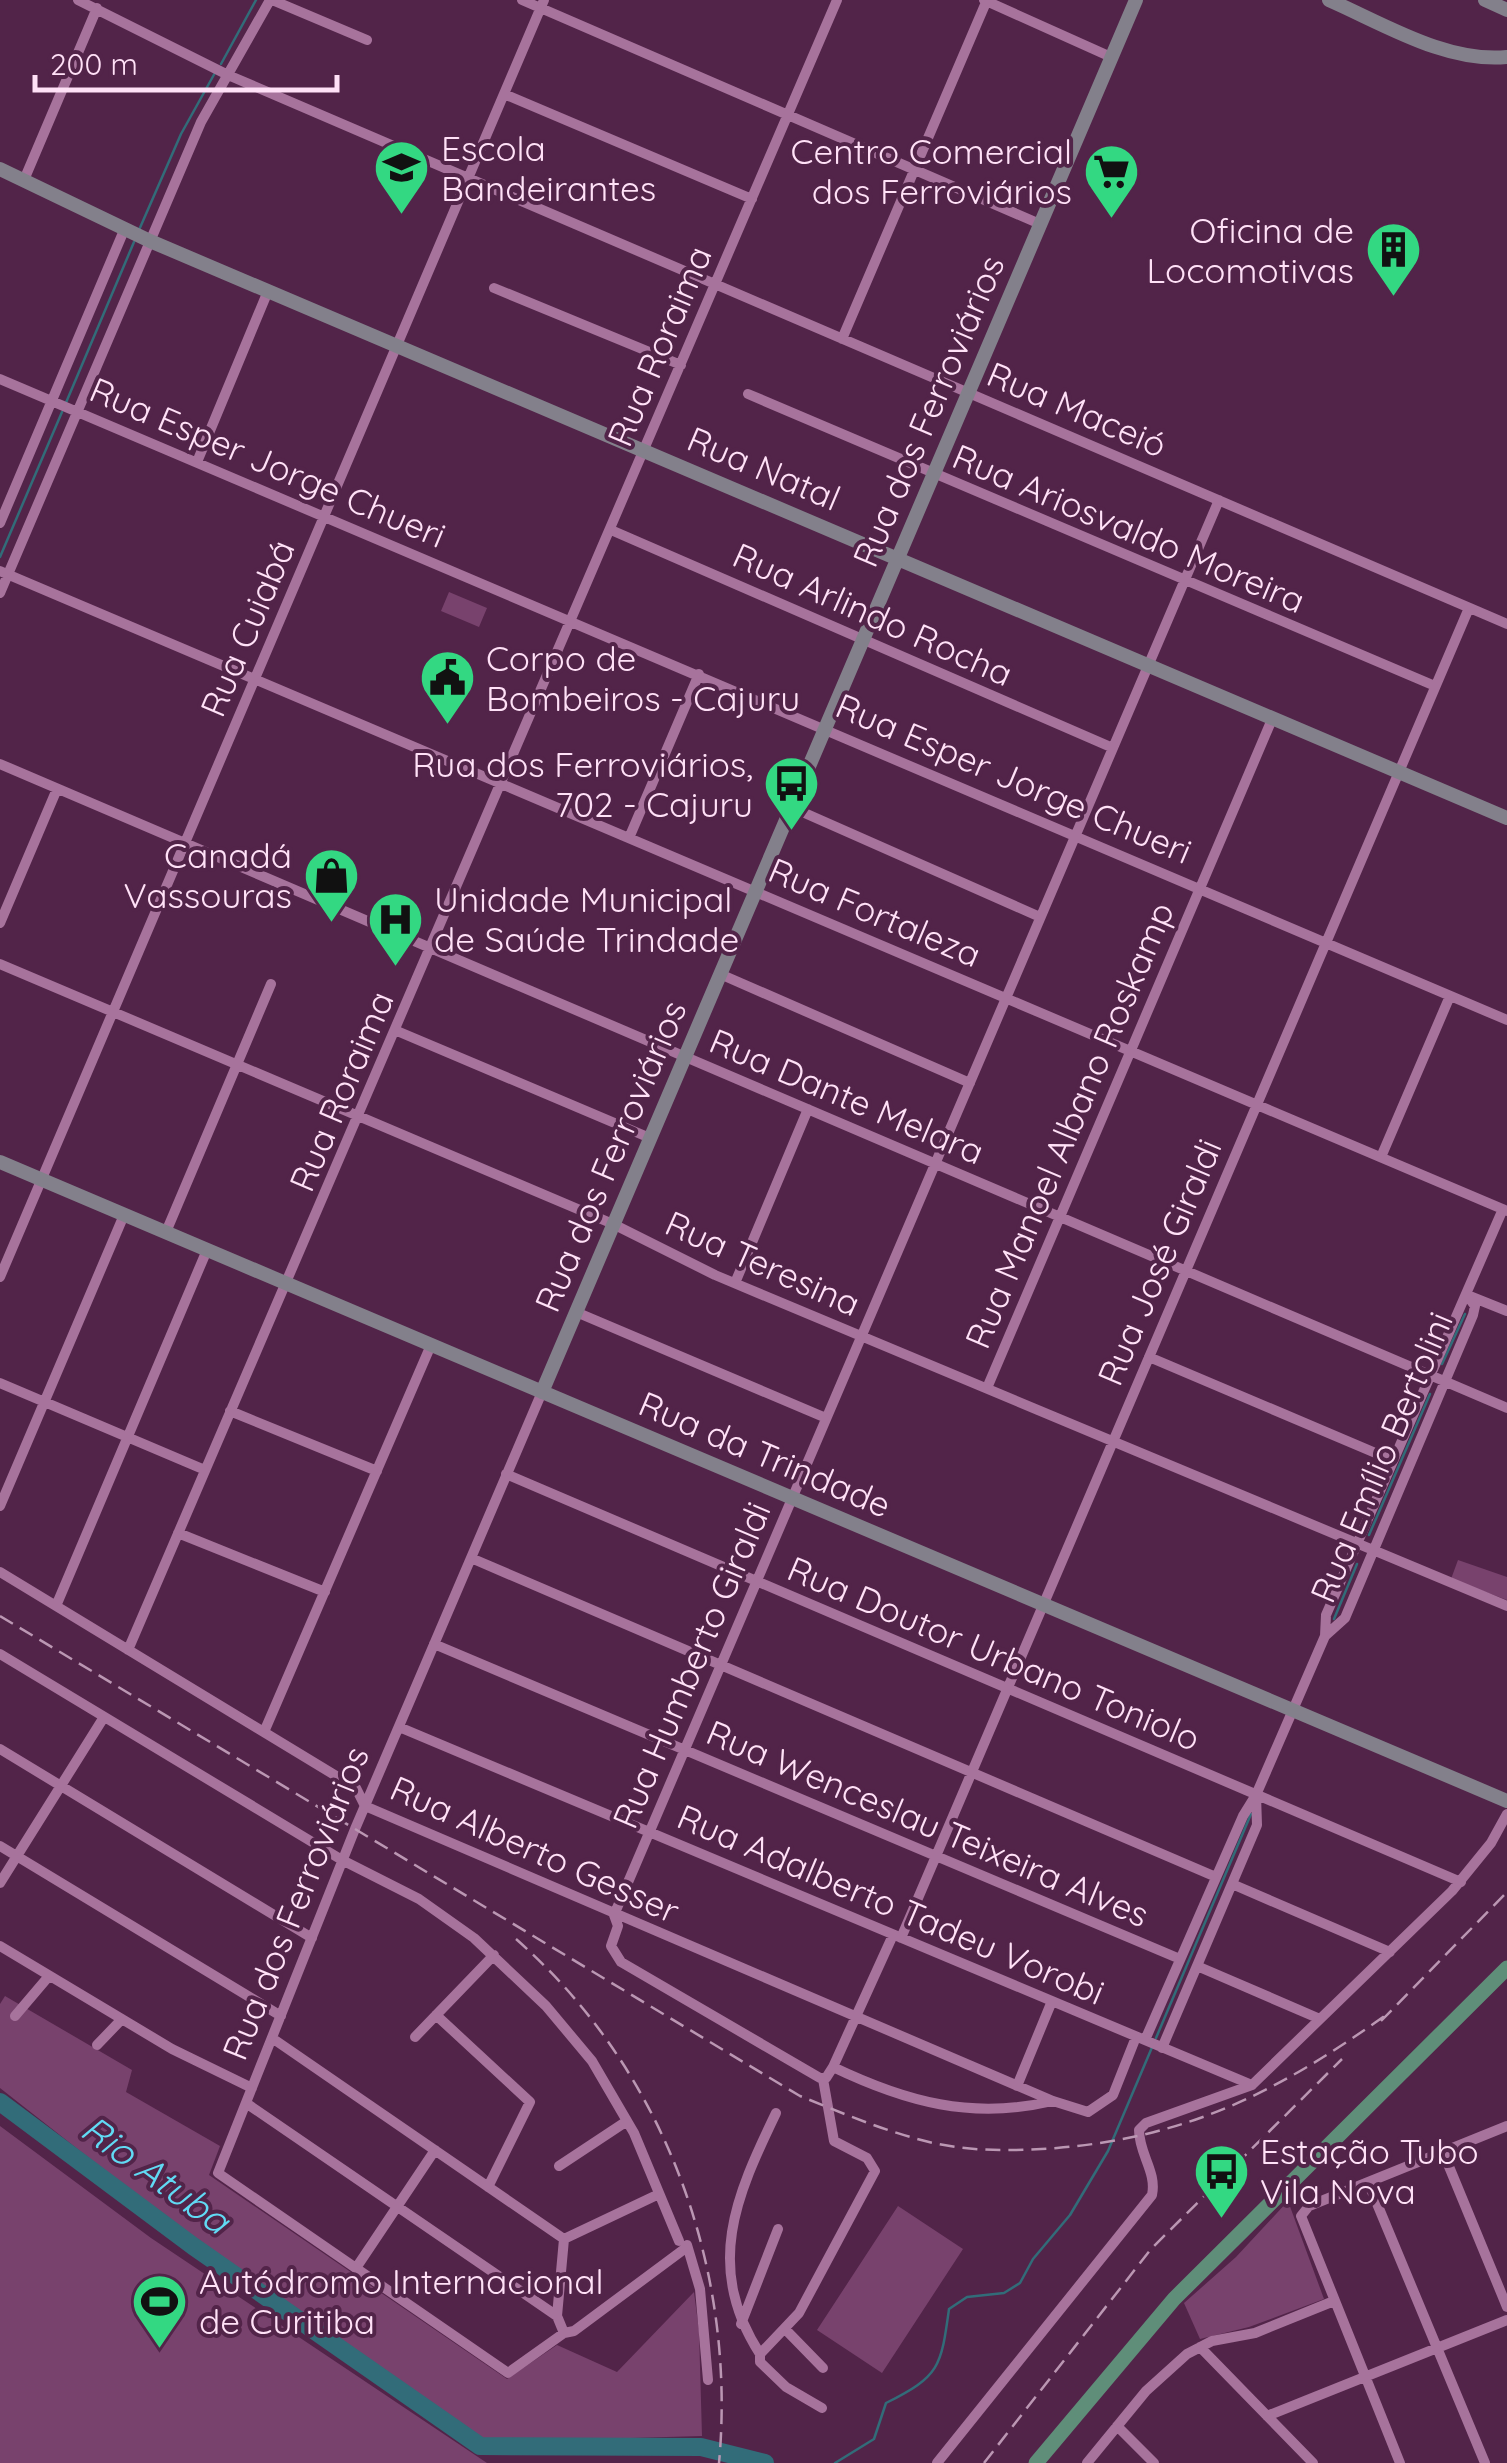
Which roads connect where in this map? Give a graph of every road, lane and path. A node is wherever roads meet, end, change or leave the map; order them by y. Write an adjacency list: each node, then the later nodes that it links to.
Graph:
1 (78, 0): 10 (street, Rua Maceió)
2 (271, 0): 12 (street); 15 (street)
3 (522, 0): 9 (street)
4 (837, 0): 17 (street, Rua Roraima)
5 (986, 0): 14 (street); 18 (street)
6 (1136, 0): 14 (street, Rua dos Ferroviários)
7 (1329, 0): 13 (street)
8 (1484, 0): 11 (street)
9 (543, 4): 16 (street, Rua Cuiabá); 17 (street)
10 (97, 8): 15 (street, Rua Maceió); 21 (street)
11 (1507, 10)
12 (367, 40)
13 (1502, 56)
14 (1111, 57): 23 (street, Rua dos Ferroviários)
15 (228, 75): 20 (street, Rua Maceió); 25 (street)
16 (504, 94): 20 (street, Rua Cuiabá); 22 (street)
17 (788, 114): 18 (street); 22 (street, Rua Roraima)
18 (916, 168): 23 (street); 29 (street)
19 (0, 169): 21 (street, Rua Natal)
20 (468, 178): 26 (street, Rua Maceió); 30 (street, Rua Cuiabá)
21 (24, 180): 24 (street, Rua Natal)
22 (752, 199): 26 (street, Rua Roraima)
23 (1040, 224): 33 (street, Rua dos Ferroviários)
24 (125, 228): 25 (street, Rua Natal); 35 (street)
25 (150, 241): 28 (street, Rua Natal); 36 (street)
26 (716, 284): 29 (street, Rua Maceió); 31 (street, Rua Roraima)
27 (494, 288): 31 (street)
28 (268, 291): 30 (street, Rua Natal); 38 (street)
29 (842, 339): 33 (street, Rua Maceió)
30 (397, 346): 37 (street, Rua Natal); 41 (street, Rua Cuiabá)
31 (681, 365): 37 (street, Rua Roraima)
32 (0, 379): 35 (street, Rua Esper Jorge Chueri)
33 (968, 392): 39 (street, Rua dos Ferroviários); 40 (street, Rua Maceió)
34 (748, 394): 39 (street, Rua Ariosvaldo Moreira)
35 (52, 400): 36 (street, Rua Esper Jorge Chueri); 42 (street)
36 (78, 412): 38 (street, Rua Esper Jorge Chueri); 45 (street)
37 (645, 450): 43 (street, Rua Roraima); 44 (street, Rua Natal)
38 (197, 462): 41 (street, Rua Esper Jorge Chueri)
39 (933, 475): 44 (street, Rua dos Ferroviários); 46 (street, Rua Ariosvaldo Moreira)
40 (1218, 500): 46 (street, Rua Humberto Giraldi); 48 (street, Rua Maceió)
41 (324, 516): 49 (street, Rua Esper Jorge Chueri); 54 (street, Rua Cuiabá)
42 (0, 523)
43 (611, 530): 49 (street, Rua Roraima); 51 (street, Rua Arlindo Rocha)
44 (898, 558): 51 (street, Rua dos Ferroviários); 52 (street, Rua Natal)
45 (4, 572): 47 (street); 54 (street, Rua Fortaleza)
46 (1184, 582): 52 (street, Rua Humberto Giraldi); 55 (street, Rua Ariosvaldo Moreira)
47 (0, 593)
48 (1469, 608): 50 (street, Rua Maceió); 55 (street, Rua José Giraldi)
49 (572, 621): 53 (street, Rua Esper Jorge Chueri); 61 (street, Rua Roraima)
50 (1507, 624)
51 (863, 640): 57 (street, Rua dos Ferroviários); 58 (street, Rua Arlindo Rocha)
52 (1149, 664): 56 (street, Rua Natal); 58 (street, Rua Humberto Giraldi)
53 (699, 674): 57 (street, Rua Esper Jorge Chueri); 66 (street)
54 (255, 679): 61 (street, Rua Fortaleza); 67 (street, Rua Cuiabá)
55 (1435, 686): 60 (street, Rua José Giraldi)
56 (1273, 717): 60 (street, Rua Natal); 68 (street, Rua Manoel Albano Roskamp)
57 (825, 728): 63 (street, Rua dos Ferroviários); 65 (street, Rua Esper Jorge Chueri)
58 (1112, 748): 65 (street, Rua Humberto Giraldi)
59 (0, 764): 62 (street, Rua Dante Melara)
60 (1399, 770): 64 (street, Rua Natal); 72 (street, Rua José Giraldi)
61 (502, 784): 66 (street, Rua Fortaleza); 73 (street, Rua Roraima)
62 (57, 789): 67 (street, Rua Dante Melara); 71 (street)
63 (791, 807): 69 (street, Rua dos Ferroviários); 70 (street)
64 (1507, 818)
65 (1076, 834): 68 (street, Rua Esper Jorge Chueri); 70 (street, Rua Humberto Giraldi)
66 (629, 838): 69 (street, Rua Fortaleza)
67 (185, 843): 73 (street, Rua Dante Melara); 79 (street, Rua Cuiabá)
68 (1201, 887): 72 (street, Rua Esper Jorge Chueri); 82 (street, Rua Manoel Albano Roskamp)
69 (755, 892): 75 (street, Rua dos Ferroviários); 78 (street, Rua Fortaleza)
70 (1040, 917): 78 (street, Rua Humberto Giraldi)
71 (0, 923)
72 (1325, 942): 77 (street, Rua Esper Jorge Chueri); 86 (street, Rua José Giraldi)
73 (432, 949): 81 (street, Rua Roraima); 83 (street, Rua Dante Melara)
74 (0, 964): 79 (street, Rua Teresina)
75 (720, 974): 83 (street, Rua dos Ferroviários); 85 (street)
76 (272, 984): 84 (street)
77 (1450, 996): 80 (street, Rua Esper Jorge Chueri); 90 (street)
78 (1006, 998): 82 (street, Rua Fortaleza); 85 (street, Rua Humberto Giraldi)
79 (113, 1012): 84 (street, Rua Teresina); 93 (street, Rua Cuiabá)
80 (1507, 1020)
81 (397, 1031): 88 (street, Rua Roraima); 89 (street)
82 (1131, 1051): 86 (street, Rua Fortaleza); 96 (street, Rua Manoel Albano Roskamp)
83 (684, 1057): 87 (street, Rua Dante Melara); 89 (street, Rua dos Ferroviários)
84 (237, 1064): 88 (street, Rua Teresina); 98 (street)
85 (970, 1083): 92 (street, Rua Humberto Giraldi)
86 (1256, 1104): 90 (street, Rua Fortaleza); 100 (street, Rua José Giraldi)
87 (808, 1110): 92 (street, Rua Dante Melara); 102 (street)
88 (360, 1117): 97 (street, Rua Teresina); 103 (street, Rua Roraima)
89 (650, 1138): 97 (street, Rua dos Ferroviários)
90 (1381, 1157): 94 (street, Rua Fortaleza)
91 (0, 1162): 93 (street, Rua da Trindade)
92 (935, 1164): 96 (street, Rua Dante Melara); 107 (street, Rua Humberto Giraldi)
93 (42, 1180): 95 (street, Rua da Trindade); 101 (street, Rua Cuiabá)
94 (1505, 1210): 104 (street, Rua Emílio Bertolini)
95 (124, 1215): 98 (street, Rua da Trindade); 115 (street)
96 (1060, 1217): 100 (street, Rua Dante Melara); 113 (street, Rua Manoel Albano Roskamp)
97 (613, 1224): 102 (street, Rua Teresina); 106 (street, Rua dos Ferroviários)
98 (166, 1232): 99 (street, Rua da Trindade)
99 (207, 1250): 103 (street, Rua da Trindade); 119 (street)
100 (1185, 1270): 109 (street, Rua José Giraldi); 110 (street, Rua Dante Melara)
101 (0, 1277)
102 (735, 1283): 107 (street, Rua Teresina)
103 (289, 1285): 108 (street, Rua da Trindade); 117 (street, Rua Roraima)
104 (1468, 1295): 105 (street); 110 (street, Rua Emílio Bertolini); 111 (street, Rua Emílio Bertolini)
105 (1507, 1311)
106 (576, 1312): 114 (street, Rua dos Ferroviários); 118 (street)
107 (861, 1336): 113 (street, Rua Teresina); 118 (street, Rua Humberto Giraldi)
108 (431, 1345): 114 (street, Rua da Trindade); 123 (street)
109 (1148, 1356): 120 (street, Rua José Giraldi); 121 (street)
110 (1429, 1375): 111 (street, Rua Dante Melara); 121 (street, Rua Emílio Bertolini)
111 (1445, 1382): 116 (street, Rua Dante Melara); 129 (street, Rua Emílio Bertolini)
112 (0, 1383): 115 (street)
113 (987, 1388): 120 (street, Rua Teresina)
114 (542, 1392): 124 (street, Rua dos Ferroviários); 125 (street, Rua da Trindade)
115 (44, 1402): 119 (street); 126 (street)
116 (1507, 1408)
117 (230, 1411): 122 (street, Rua Roraima); 123 (street)
118 (826, 1418): 125 (street, Rua Humberto Giraldi)
119 (128, 1437): 122 (street); 135 (street)
120 (1112, 1441): 128 (street, Rua Teresina); 134 (street, Rua José Giraldi)
121 (1392, 1460): 128 (street, Rua Emílio Bertolini)
122 (205, 1470): 127 (street, Rua Roraima)
123 (377, 1471): 133 (street)
124 (506, 1474): 130 (street, Rua dos Ferroviários); 132 (street, Rua Doutor Urbano Toniolo)
125 (792, 1498): 132 (street, Rua Humberto Giraldi); 134 (street, Rua da Trindade)
126 (0, 1506)
127 (178, 1533): 133 (street); 139 (street, Rua Roraima)
128 (1356, 1543): 129 (street, Rua Teresina); 137 (street, Rua Emílio Bertolini)
129 (1374, 1550): 136 (street, Rua Teresina); 137 (street, Rua Emílio Bertolini)
130 (471, 1558): 138 (street, Rua dos Ferroviários); 141 (street)
131 (0, 1572): 135 (street, Rua Alberto Gesser)
132 (756, 1581): 141 (street, Rua Humberto Giraldi); 142 (street, Rua Doutor Urbano Toniolo)
133 (325, 1592): 146 (street)
134 (1043, 1604): 142 (street, Rua José Giraldi); 143 (street, Rua da Trindade)
135 (56, 1606): 139 (street, Rua Alberto Gesser)
136 (1507, 1606)
137 (1325, 1636): 143 (street, Rua Emílio Bertolini)
138 (434, 1644): 145 (street, Rua dos Ferroviários); 148 (street, Rua Wenceslau Teixeira Alves)
139 (128, 1650): 146 (street, Rua Alberto Gesser)
140 (0, 1654): 144 (street)
141 (721, 1665): 148 (street, Rua Humberto Giraldi); 149 (street)
142 (1008, 1688): 149 (street, Rua José Giraldi); 151 (street, Rua Doutor Urbano Toniolo)
143 (1293, 1710): 151 (street, Rua Emílio Bertolini); 152 (street, Rua da Trindade)
144 (104, 1717): 150 (street); 159 (street)
145 (398, 1727): 153 (street, Rua dos Ferroviários); 155 (street, Rua Adalberto Tadeu Vorobi)
146 (264, 1732): 153 (street, Rua Alberto Gesser)
147 (0, 1749): 150 (street)
148 (684, 1750): 155 (street, Rua Humberto Giraldi); 158 (street, Rua Wenceslau Teixeira Alves)
149 (972, 1772): 158 (street, Rua José Giraldi); 160 (street)
150 (62, 1786): 157 (street); 166 (street)
151 (1256, 1794): 160 (street, Rua Emílio Bertolini); 162 (street, Rua Doutor Urbano Toniolo); 163 (street, Rua Emílio Bertolini)
152 (1507, 1801)
153 (365, 1806): 159 (street, Rua dos Ferroviários); 164 (street, Rua Alberto Gesser)
154 (1507, 1814): 162 (street)
155 (649, 1832): 164 (street, Rua Humberto Giraldi); 165 (street, Rua Adalberto Tadeu Vorobi)
156 (0, 1846): 157 (street)
157 (18, 1856): 161 (street); 177 (street)
158 (936, 1856): 165 (street, Rua José Giraldi); 170 (street, Rua Wenceslau Teixeira Alves)
159 (342, 1860): 166 (street, Rua dos Ferroviários); 169 (street)
160 (1216, 1877): 170 (street, Rua Emílio Bertolini)
161 (0, 1882)
162 (1461, 1882): 168 (street)
163 (1232, 1884): 168 (street); 171 (street, Rua Emílio Bertolini)
164 (614, 1914): 178 (street, Rua Alberto Gesser); 187 (street)
165 (897, 1937): 174 (street, Rua Adalberto Tadeu Vorobi); 178 (street, Rua José Giraldi)
166 (312, 1938): 177 (street, Rua dos Ferroviários)
167 (0, 1946): 173 (street)
168 (1390, 1952): 180 (street)
169 (494, 1956): 175 (street); 195 (street)
170 (1180, 1959): 183 (street, Rua Emílio Bertolini)
171 (1197, 1966): 180 (street); 185 (street, Rua Emílio Bertolini)
172 (1507, 1968): 225 (main road)
173 (50, 1976): 176 (street); 179 (street)
174 (1052, 2002): 183 (street, Rua Adalberto Tadeu Vorobi); 189 (street)
175 (436, 2015): 181 (street); 201 (street)
176 (15, 2016)
177 (281, 2016): 182 (street, Rua dos Ferroviários)
178 (854, 2018): 186 (street, Rua José Giraldi); 189 (street, Rua Alberto Gesser)
179 (122, 2019): 184 (street); 190 (street)
180 (1320, 2019): 188 (street)
181 (416, 2037)
182 (272, 2038): 190 (street, Rua dos Ferroviários); 197 (street)
183 (1141, 2039): 185 (street, Rua Adalberto Tadeu Vorobi); 194 (street, Rua Emílio Bertolini)
184 (97, 2046)
185 (1162, 2048): 188 (street, Rua Adalberto Tadeu Vorobi)
186 (833, 2067): 187 (street, Rua José Giraldi); 191 (street)
187 (823, 2079): 213 (street)
188 (1252, 2085): 224 (street)
189 (1016, 2086): 191 (street, Rua Alberto Gesser)
190 (252, 2088): 192 (street, Rua dos Ferroviários)
191 (1053, 2101): 194 (street, Rua Alberto Gesser)
192 (246, 2103): 203 (street); 207 (street, Rua dos Ferroviários)
193 (776, 2112): 212 (street)
194 (1084, 2112)
195 (627, 2121): 199 (street); 202 (street)
196 (1507, 2126): 198 (street)
197 (435, 2150): 201 (street); 203 (street)
198 (1443, 2152): 200 (street); 209 (street)
199 (559, 2166)
200 (1368, 2182): 208 (street); 216 (street)
201 (488, 2187): 205 (street)
202 (659, 2194): 205 (street); 206 (street)
203 (397, 2206): 207 (street); 210 (street)
204 (778, 2229): 212 (street)
205 (564, 2239): 210 (street)
206 (683, 2246): 214 (street); 220 (street)
207 (356, 2268): 214 (street)
208 (1334, 2300): 215 (street); 219 (street)
209 (1507, 2306)
210 (557, 2316): 214 (street)
211 (1507, 2320): 216 (street)
212 (741, 2324): 217 (street)
213 (786, 2330): 217 (street); 218 (street)
214 (564, 2334)
215 (1200, 2347): 222 (street); 223 (street)
216 (1437, 2348): 219 (street); 230 (street)
217 (760, 2354): 221 (street)
218 (823, 2368)
219 (1365, 2376): 222 (street); 229 (street)
220 (708, 2380)
221 (822, 2408)
222 (1267, 2416): 228 (street)
223 (1117, 2426): 226 (street); 227 (street)
224 (936, 2463)
225 (1036, 2463)
226 (1087, 2463)
227 (1154, 2463)
228 (1313, 2463)
229 (1400, 2463)
230 (1486, 2463)

